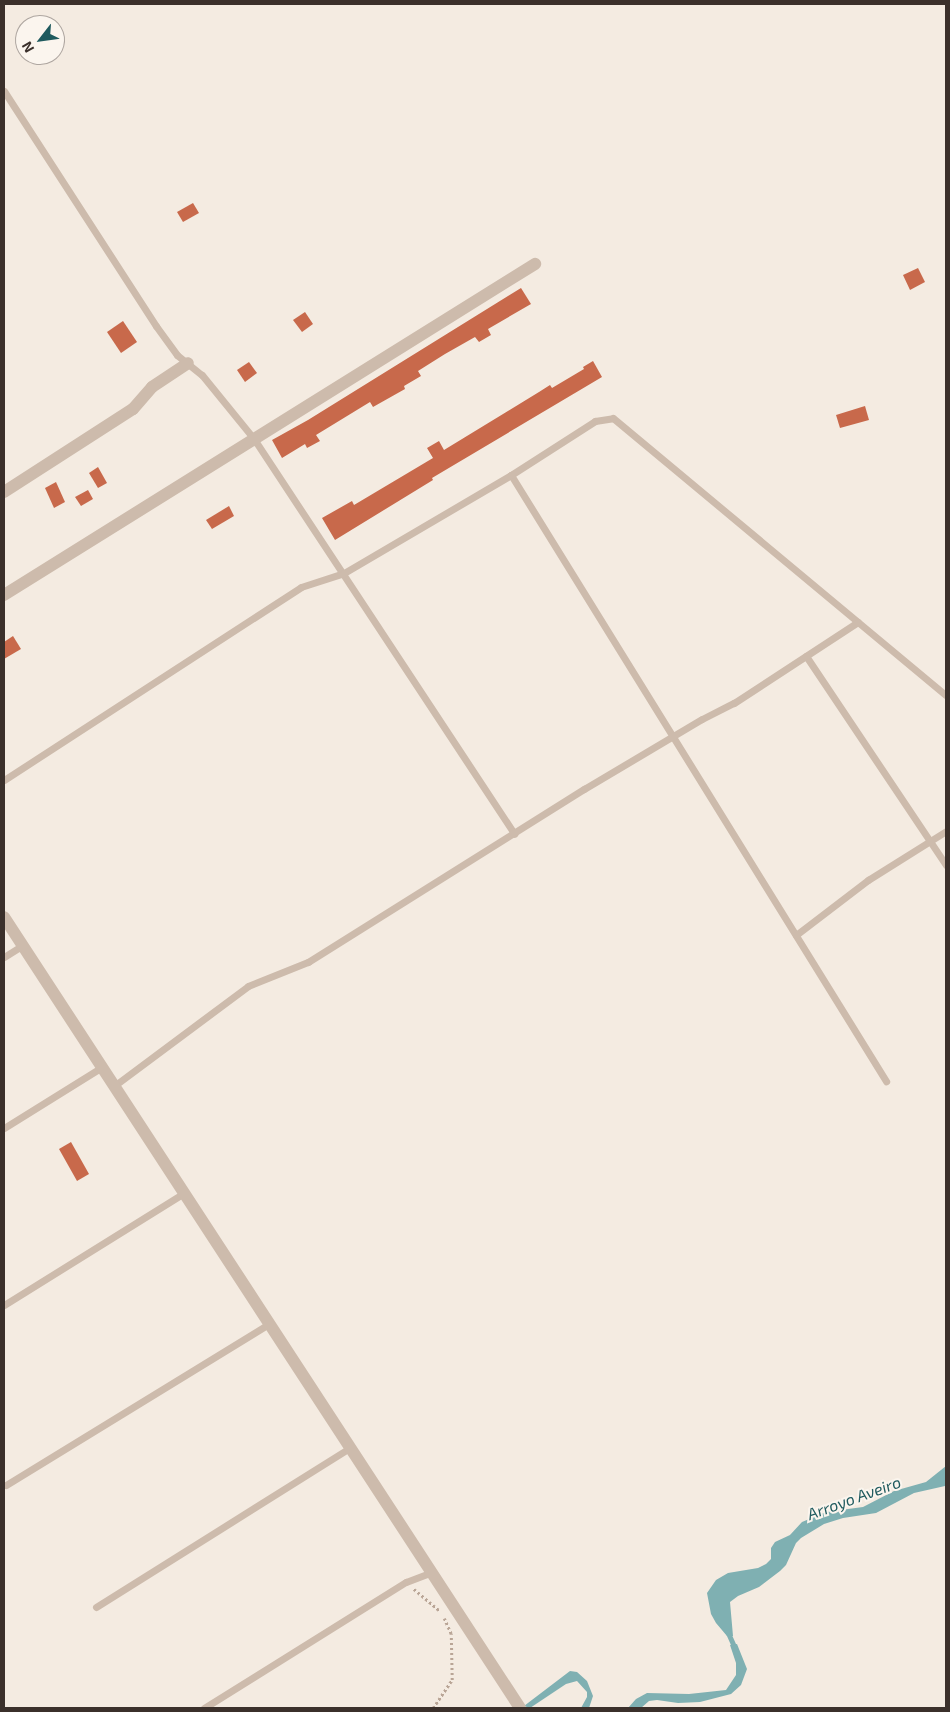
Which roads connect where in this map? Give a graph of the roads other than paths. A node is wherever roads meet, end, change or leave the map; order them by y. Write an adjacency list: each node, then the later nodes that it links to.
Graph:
1 (4, 92): 3 (lane)
2 (535, 264): 4 (street)
3 (188, 363): 4 (lane); 6 (street)
4 (254, 439): 7 (lane); 8 (street)
5 (511, 475): 7 (lane); 9 (lane); 12 (lane)
6 (4, 492)
7 (344, 574): 13 (lane); 15 (lane)
8 (4, 595)
9 (858, 622): 10 (lane); 11 (lane)
10 (806, 656): 12 (lane); 16 (lane)
11 (946, 696)
12 (673, 736): 15 (lane); 19 (lane)
13 (4, 780)
14 (946, 831): 16 (lane)
15 (514, 834): 24 (lane)
16 (931, 841): 17 (lane); 19 (lane)
17 (946, 865)
18 (4, 916): 20 (street)
19 (796, 935): 23 (lane)
20 (23, 945): 21 (lane); 22 (street)
21 (4, 957)
22 (102, 1067): 24 (street); 25 (lane)
23 (886, 1081)
24 (114, 1086): 26 (street)
25 (4, 1128)
26 (184, 1194): 27 (lane); 28 (street)
27 (4, 1305)
28 (269, 1324): 29 (street); 30 (lane)
29 (349, 1448): 31 (street); 32 (lane)
30 (6, 1484)
31 (430, 1572): 33 (lane); 34 (street)
32 (96, 1607)
33 (204, 1708)
34 (520, 1708)

